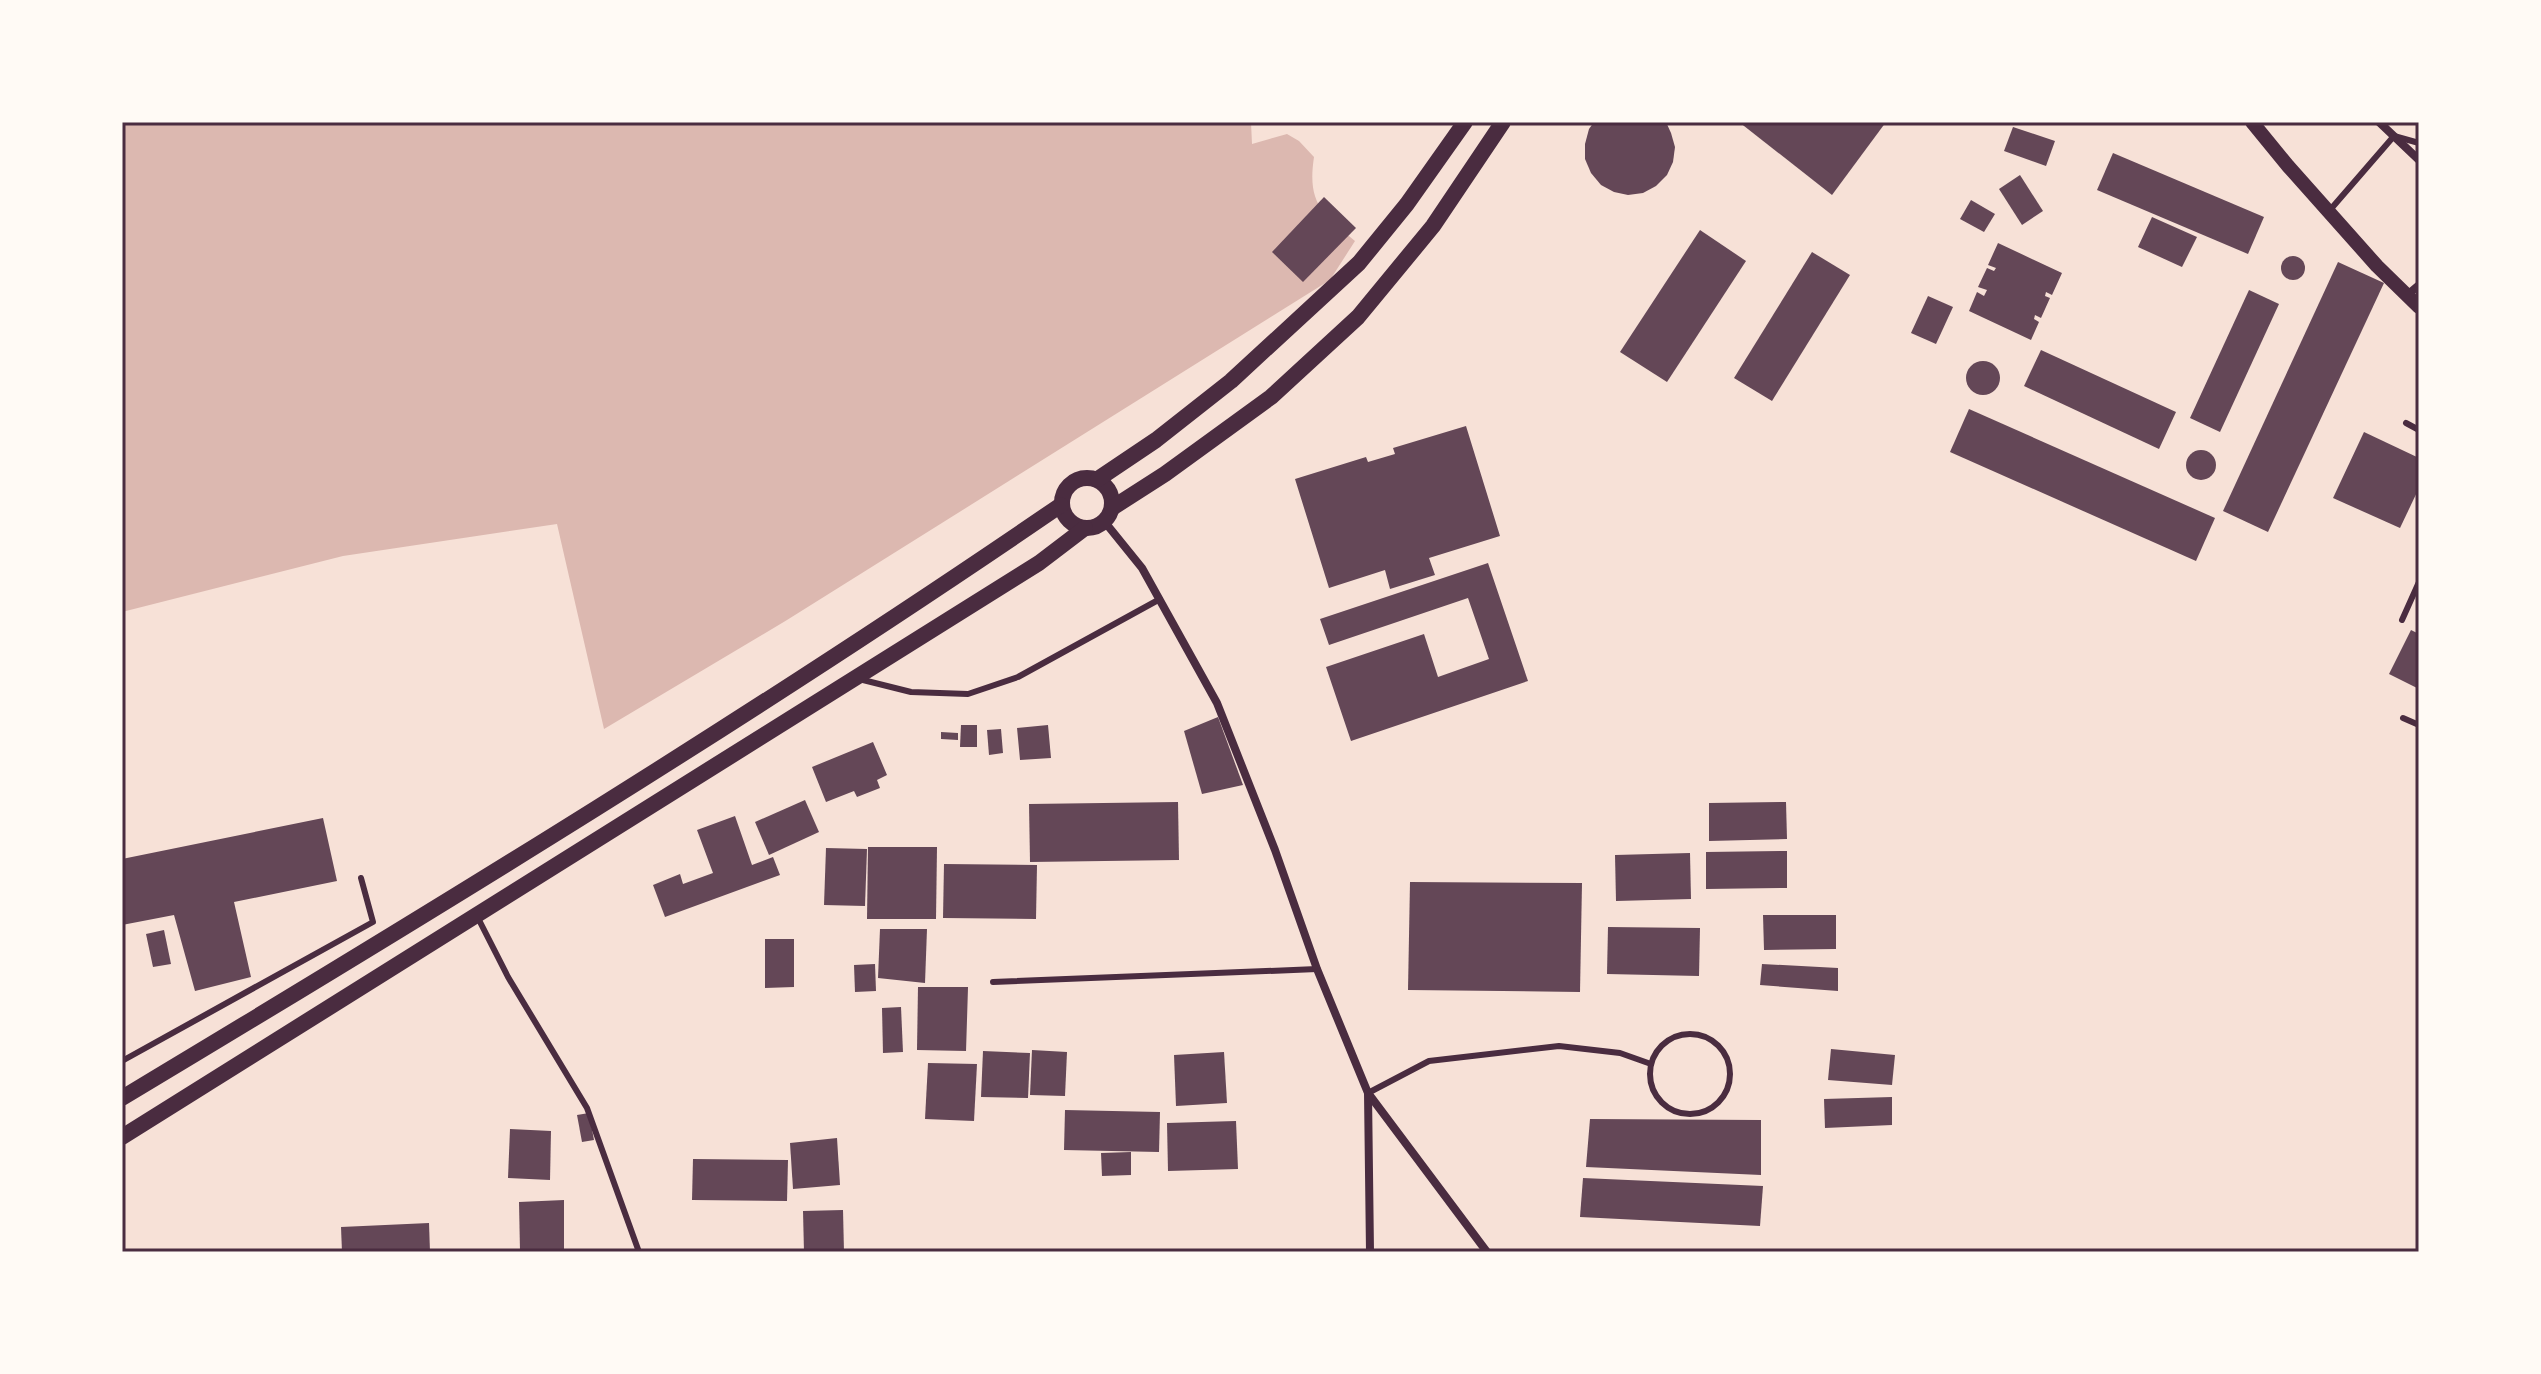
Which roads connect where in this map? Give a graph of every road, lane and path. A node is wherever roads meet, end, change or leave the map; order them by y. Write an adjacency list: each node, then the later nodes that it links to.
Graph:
1 (1465, 122): 14 (main road)
2 (1503, 122): 16 (main road)
3 (2252, 122): 8 (street)
4 (2379, 122): 5 (street)
5 (2394, 136): 6 (lane); 7 (street); 8 (lane)
6 (2419, 143)
7 (2419, 160)
8 (2329, 212): 10 (street)
9 (2419, 285): 10 (street)
10 (2406, 296): 11 (street)
11 (2419, 307)
12 (2406, 423): 13 (lane)
13 (2419, 430)
14 (1098, 479): 15 (main road); 16 (main road)
15 (1061, 505): 17 (main road); 31 (main road)
16 (1108, 515): 17 (main road); 19 (street)
17 (1085, 528): 21 (main road)
18 (2419, 582): 20 (lane)
19 (1160, 599): 21 (lane); 26 (street)
20 (2402, 620)
21 (856, 678): 25 (main road)
22 (2403, 718): 23 (lane)
23 (2419, 725)
24 (361, 878): 28 (lane)
25 (476, 915): 32 (main road); 33 (lane)
26 (1317, 969): 27 (lane); 30 (street)
27 (993, 982)
28 (122, 1061)
29 (1651, 1064): 29 (lane); 30 (lane)
30 (1368, 1093): 34 (street); 35 (street)
31 (122, 1098)
32 (122, 1137)
33 (639, 1252)
34 (1370, 1252)
35 (1487, 1252)

